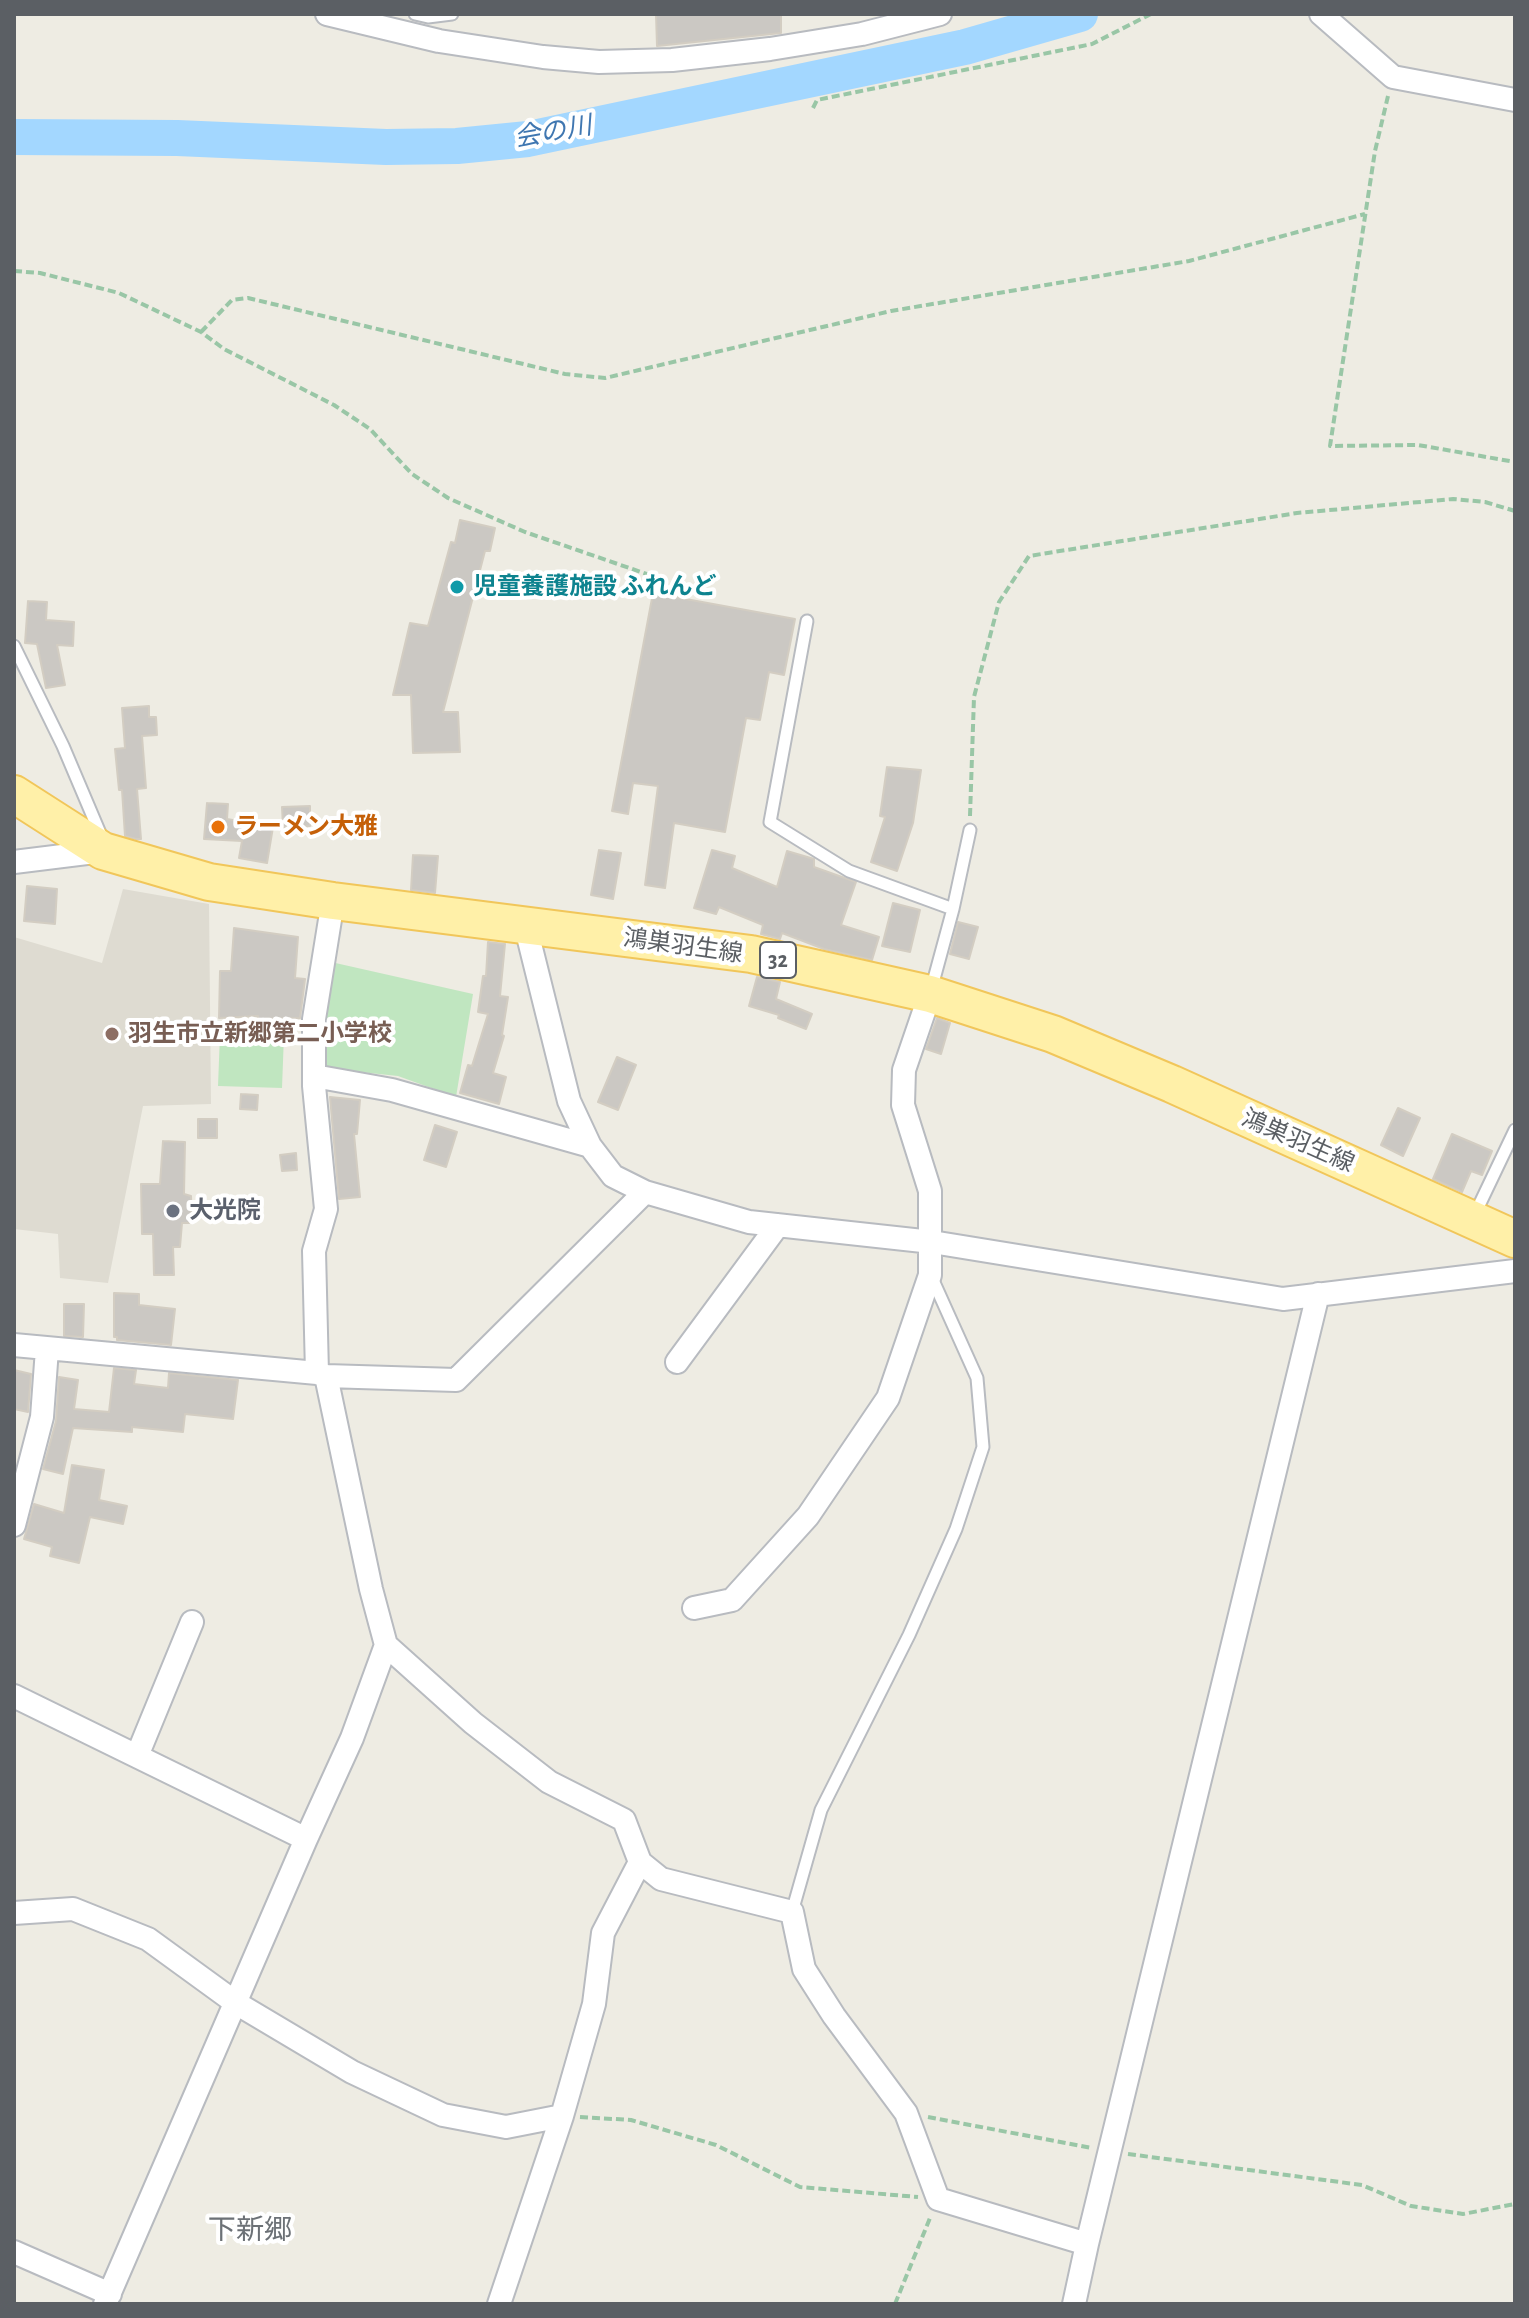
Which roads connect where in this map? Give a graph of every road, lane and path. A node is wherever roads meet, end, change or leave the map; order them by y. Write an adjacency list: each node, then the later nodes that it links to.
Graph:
1 (327, 14): 4 (street)
2 (415, 14): 3 (lane)
3 (452, 14)
4 (940, 14)
5 (1151, 14): 9 (path)
6 (1321, 14): 7 (street)
7 (1393, 77): 8 (street); 10 (path)
8 (1515, 100)
9 (813, 108)
10 (1365, 214): 12 (path); 13 (path)
11 (14, 271): 12 (path)
12 (201, 332): 15 (path)
13 (1515, 462)
14 (1515, 511): 19 (path)
15 (667, 581)
16 (807, 621): 23 (lane)
17 (14, 646): 20 (lane)
18 (14, 794): 20 (main road, 鴻巣羽生線 / 32)
19 (970, 830): 23 (lane)
20 (103, 851): 21 (street); 22 (main road, 鴻巣羽生線 / 32)
21 (14, 862)
22 (333, 901): 24 (main road, 鴻巣羽生線 / 32); 26 (street)
23 (953, 909): 25 (lane)
24 (528, 925): 25 (main road, 鴻巣羽生線 / 32); 28 (street)
25 (930, 994): 30 (main road, 鴻巣羽生線 / 32); 33 (street)
26 (314, 1076): 28 (street); 40 (street)
27 (1515, 1130): 30 (lane)
28 (590, 1146): 29 (street)
29 (645, 1192): 31 (street); 40 (street)
30 (1472, 1220): 32 (main road, 鴻巣羽生線 / 32)
31 (778, 1225): 33 (street); 39 (street)
32 (1515, 1239)
33 (932, 1242): 35 (street); 36 (street)
34 (1515, 1271): 36 (street)
35 (930, 1275): 42 (street); 49 (lane)
36 (1318, 1294): 54 (street)
37 (14, 1345): 38 (street)
38 (47, 1349): 40 (street); 41 (street)
39 (677, 1362)
40 (321, 1374): 44 (street)
41 (14, 1525)
42 (694, 1608)
43 (192, 1622): 46 (street)
44 (386, 1645): 47 (street); 48 (street)
45 (14, 1696): 46 (street)
46 (137, 1756): 47 (street)
47 (306, 1839): 51 (street)
48 (640, 1862): 49 (street); 53 (street)
49 (792, 1912): 52 (street)
50 (14, 1913): 51 (street)
51 (236, 2003): 53 (street); 59 (street)
52 (906, 2113): 54 (path); 55 (street)
53 (562, 2116): 55 (path); 60 (street)
54 (1110, 2151): 56 (path); 57 (street)
55 (938, 2199): 57 (street); 61 (path)
56 (1515, 2204)
57 (1087, 2244): 62 (street)
58 (14, 2252): 59 (street)
59 (108, 2299)
60 (499, 2304)
61 (895, 2304)
62 (1074, 2304)

